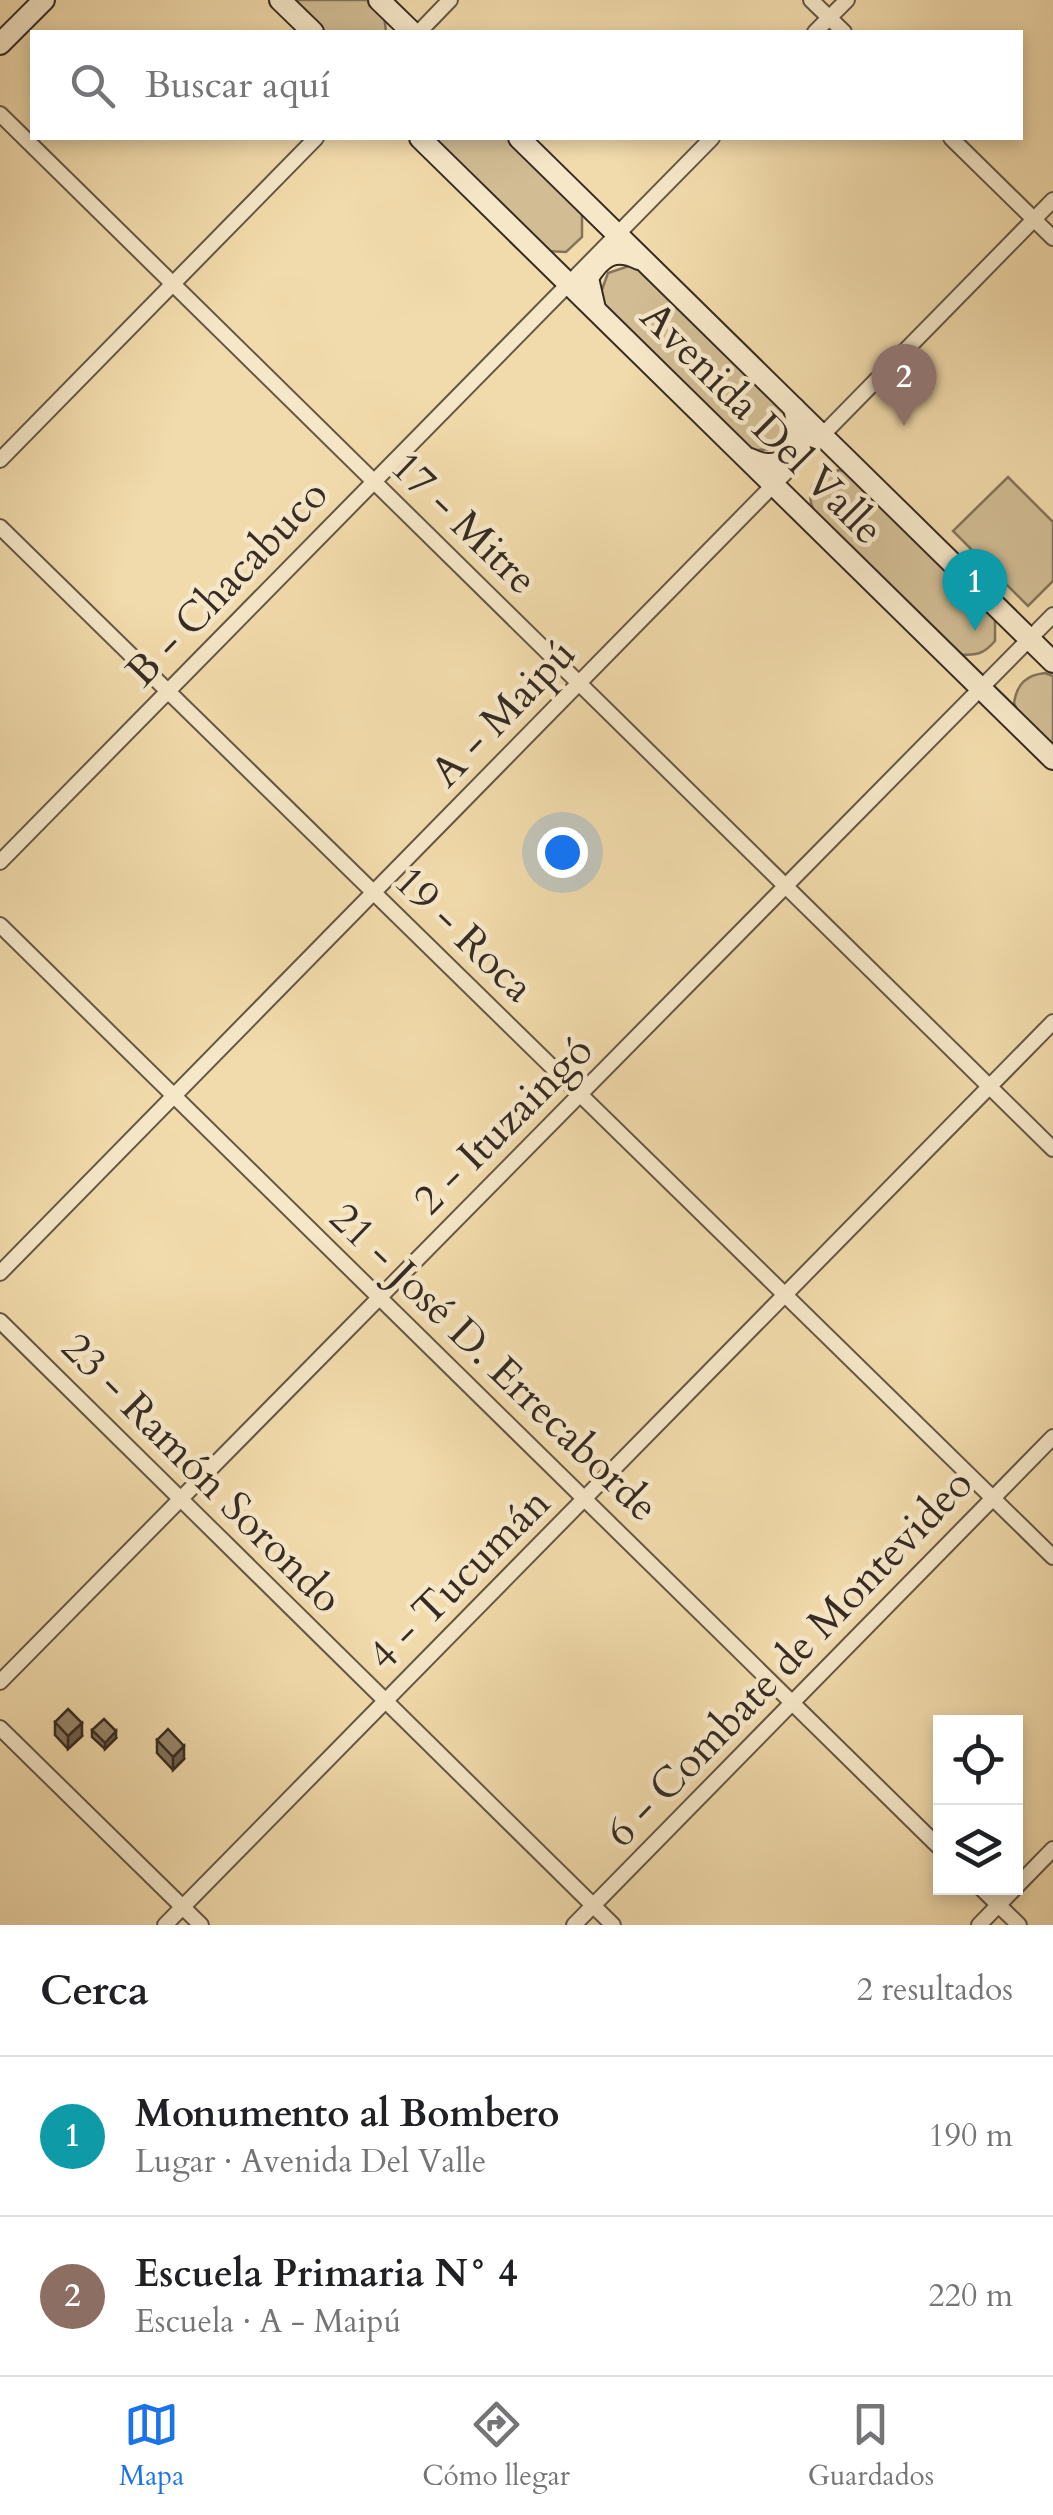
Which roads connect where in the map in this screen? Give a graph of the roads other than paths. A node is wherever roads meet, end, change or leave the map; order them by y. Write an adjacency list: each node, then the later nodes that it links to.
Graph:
1 (44, 0): 14 (street)
2 (280, 0): 8 (street)
3 (450, 0): 11 (street)
4 (811, 0): 7 (street)
5 (846, 0): 7 (street)
6 (384, 5): 9 (street); 10 (street)
7 (829, 18): 12 (street); 13 (street)
8 (311, 30)
9 (395, 30)
10 (414, 30)
11 (418, 30)
12 (817, 30)
13 (842, 30)
14 (0, 44)
15 (0, 114): 27 (street, 17 - Mitre)
16 (314, 140): 27 (street)
17 (422, 140): 26 (street, Avenida Del Valle)
18 (521, 140): 23 (street, Avenida Del Valle)
19 (710, 140): 23 (street, B - Chacabuco)
20 (953, 140): 22 (street)
21 (1053, 200): 22 (street, A - Maipú)
22 (1034, 219): 24 (street); 30 (street, A - Maipú)
23 (617, 234): 25 (street, Avenida Del Valle); 26 (street, B - Chacabuco)
24 (1053, 238)
25 (646, 262): 28 (street); 29 (street, Avenida Del Valle)
26 (568, 283): 28 (street, Avenida Del Valle); 33 (street, B - Chacabuco)
27 (173, 284): 32 (street); 33 (street, 17 - Mitre)
28 (596, 310): 31 (street, Avenida Del Valle)
29 (794, 408): 30 (street, Avenida Del Valle); 31 (street)
30 (822, 436): 34 (street, A - Maipú); 37 (street, Avenida Del Valle)
31 (744, 456): 34 (street, Avenida Del Valle)
32 (0, 460)
33 (374, 481): 39 (street, 17 - Mitre); 41 (street, B - Chacabuco)
34 (774, 485): 39 (street, A - Maipú); 40 (street, Avenida Del Valle)
35 (0, 527): 41 (street, 19 - Roca)
36 (1053, 615): 37 (street, 2 - Ituzaingó)
37 (1029, 639): 38 (street, Avenida Del Valle); 40 (street, 2 - Ituzaingó)
38 (1053, 662)
39 (579, 683): 44 (street, 17 - Mitre); 45 (street, A - Maipú)
40 (981, 689): 42 (street, Avenida Del Valle); 44 (street, 2 - Ituzaingó)
41 (168, 691): 43 (street, B - Chacabuco); 45 (street, 19 - Roca)
42 (1053, 759)
43 (0, 862)
44 (786, 886): 48 (street, 17 - Mitre); 49 (street, 2 - Ituzaingó)
45 (374, 893): 49 (street, 19 - Roca); 50 (street, A - Maipú)
46 (0, 924): 50 (street, 21 - José D. Errecaborde)
47 (1053, 1022): 48 (street, 4 - Tucumán)
48 (990, 1086): 51 (street, 17 - Mitre); 53 (street, 4 - Tucumán)
49 (580, 1095): 53 (street, 19 - Roca); 54 (street, 2 - Ituzaingó)
50 (174, 1096): 52 (street, A - Maipú); 54 (street, 21 - José D. Errecaborde)
51 (1053, 1149)
52 (0, 1273)
53 (785, 1295): 57 (street, 4 - Tucumán); 58 (street, 19 - Roca)
54 (380, 1297): 57 (street, 21 - José D. Errecaborde); 59 (street, 2 - Ituzaingó)
55 (0, 1322): 59 (street, 23 - Ramón Sorondo)
56 (1053, 1437): 58 (street, 6 - Combate de Montevideo)
57 (585, 1498): 62 (street, 4 - Tucumán); 63 (street, 21 - José D. Errecaborde)
58 (993, 1498): 60 (street, 19 - Roca); 63 (street, 6 - Combate de Montevideo)
59 (180, 1499): 61 (street, 2 - Ituzaingó); 62 (street, 23 - Ramón Sorondo)
60 (1053, 1557)
61 (0, 1682)
62 (386, 1701): 68 (street, 23 - Ramón Sorondo); 70 (street, 4 - Tucumán)
63 (792, 1702): 65 (street, 21 - José D. Errecaborde); 68 (street, 6 - Combate de Montevideo)
64 (0, 1728): 70 (street)
65 (933, 1841)
66 (1053, 1849): 69 (street)
67 (988, 1895): 69 (street)
68 (593, 1905): 73 (street, 6 - Combate de Montevideo); 74 (street, 23 - Ramón Sorondo)
69 (998, 1905): 75 (street); 76 (street)
70 (183, 1907): 71 (street, 4 - Tucumán); 72 (street)
71 (165, 1925)
72 (201, 1925)
73 (574, 1925)
74 (613, 1925)
75 (979, 1925)
76 (1019, 1925)

